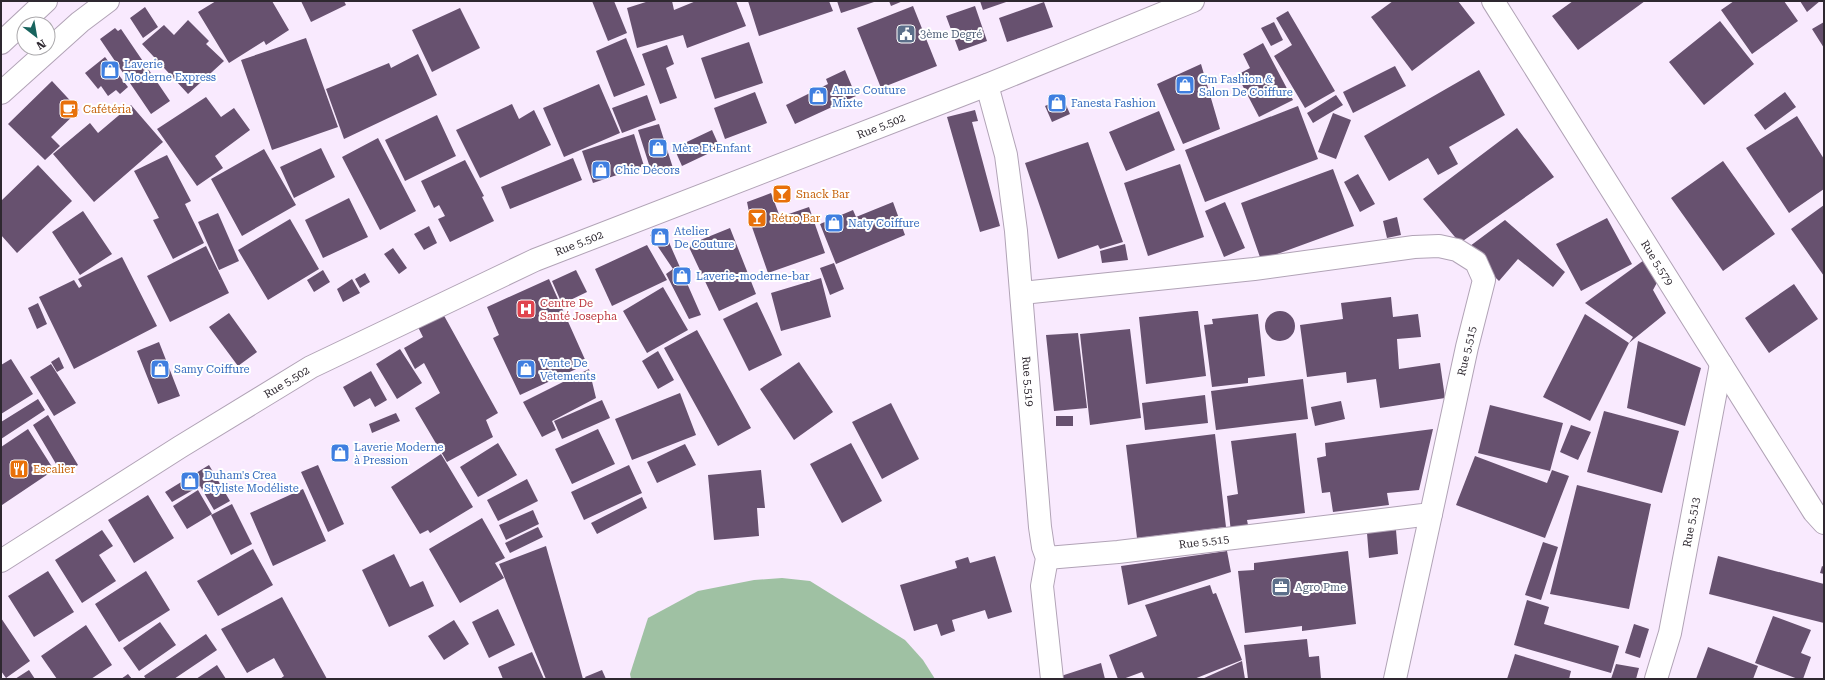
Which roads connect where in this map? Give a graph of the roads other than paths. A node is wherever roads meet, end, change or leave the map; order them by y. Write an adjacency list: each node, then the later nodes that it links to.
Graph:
1 (46, 1): 5 (street)
2 (108, 1): 7 (street)
3 (1193, 1): 6 (street, Rue 5.502)
4 (1493, 1): 9 (street, Rue 5.579)
5 (1, 43)
6 (987, 85): 8 (street, Rue 5.519); 13 (street, Rue 5.502)
7 (1, 93)
8 (1022, 293): 10 (street, Rue 5.515); 12 (street, Rue 5.519)
9 (1721, 364): 11 (street, Rue 5.579); 16 (street, Rue 5.513)
10 (1431, 514): 12 (street, Rue 5.515); 15 (street)
11 (1824, 523)
12 (1047, 558): 14 (street, Rue 5.519)
13 (1, 562)
14 (1052, 679)
15 (1395, 679)
16 (1656, 679)

